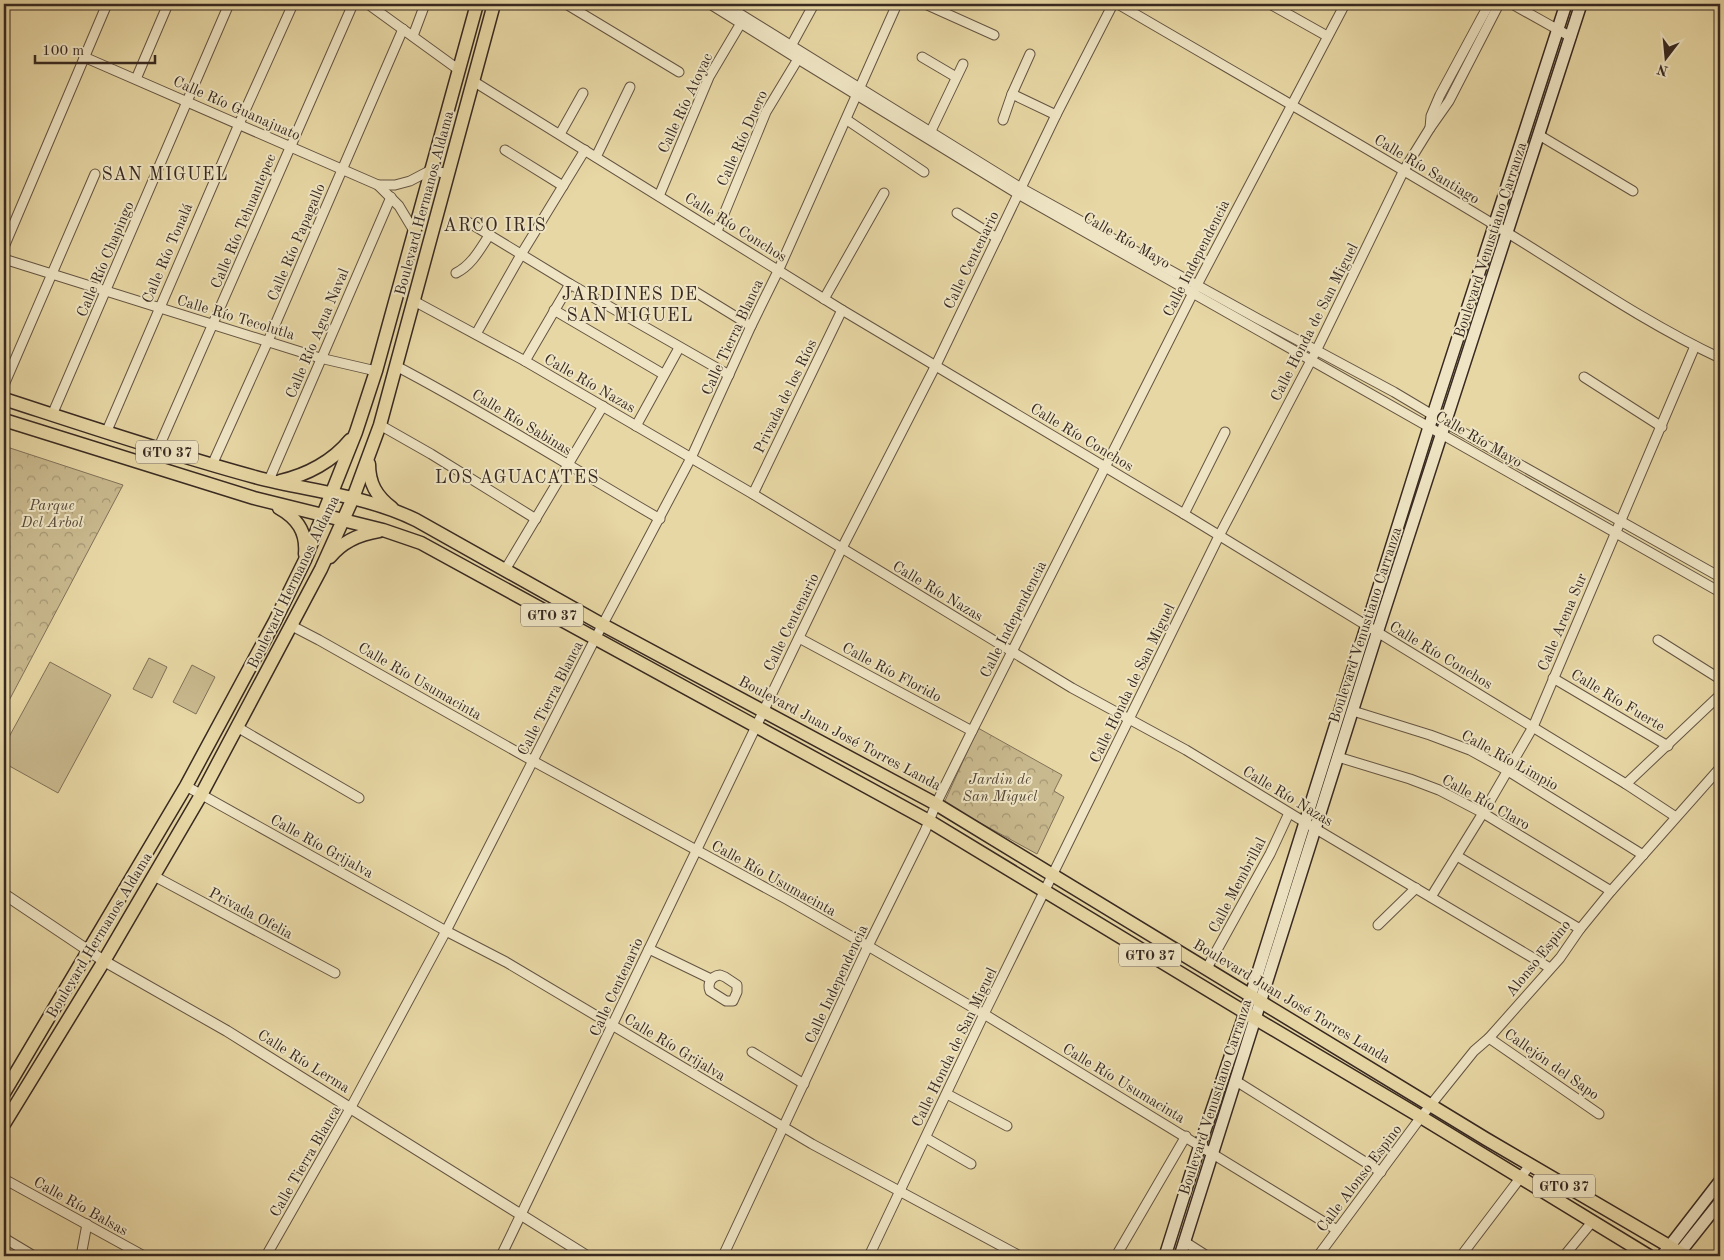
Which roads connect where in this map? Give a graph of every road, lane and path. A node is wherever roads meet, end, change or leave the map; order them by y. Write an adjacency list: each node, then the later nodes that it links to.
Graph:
1 (107, 4): 34 (street)
2 (168, 4): 41 (street)
3 (229, 4): 47 (street, Calle Río Chapingo)
4 (293, 4): 52 (street, Calle Río Tonalá)
5 (354, 4): 57 (street, Calle Río Tehuantepec)
6 (368, 4): 26 (street)
7 (425, 4): 29 (street)
8 (477, 4): 38 (main road, Boulevard Hermanos Aldama)
9 (494, 4): 42 (main road, Boulevard Hermanos Aldama)
10 (566, 4): 39 (street)
11 (710, 4): 25 (street, Calle Río Mayo)
12 (724, 4): 32 (street, Calle Río Mayo)
13 (814, 4): 32 (street)
14 (897, 4): 45 (street, Calle Tierra Blanca)
15 (925, 4): 28 (street)
16 (1113, 4): 49 (street, Calle Centenario)
17 (1118, 4): 48 (street, Calle Río Santiago)
18 (1270, 4): 30 (street)
19 (1344, 4): 30 (street, Calle Independencia)
20 (1489, 4): 53 (street, Calle Honda de San Miguel)
21 (1499, 4): 53 (street, Calle Honda de San Miguel)
22 (1512, 4): 27 (street)
23 (1566, 4): 27 (main road, Boulevard Venustiano Carranza)
24 (1582, 4): 31 (main road, Boulevard Venustiano Carranza)
25 (741, 23): 36 (street, Calle Río Mayo); 72 (street, Calle Río Atoyac)
26 (403, 29): 29 (street); 61 (street, Calle Río Papagallo)
27 (1558, 30): 31 (street); 76 (main road, Boulevard Venustiano Carranza)
28 (994, 35)
29 (413, 36): 38 (street)
30 (1327, 36): 48 (street, Calle Independencia)
31 (1571, 37): 56 (main road, Boulevard Venustiano Carranza)
32 (791, 46): 45 (street, Calle Río Mayo)
33 (1030, 54): 46 (street)
34 (84, 57): 41 (street, Calle Río Guanajuato); 82 (street)
35 (922, 57): 40 (street)
36 (798, 60): 45 (street, Calle Río Mayo); 78 (street, Calle Río Duero)
37 (962, 64): 40 (street)
38 (459, 70): 62 (main road, Boulevard Hermanos Aldama)
39 (679, 72)
40 (956, 77): 54 (street)
41 (136, 79): 47 (street, Calle Río Guanajuato)
42 (473, 80): 55 (street, Calle Río Conchos); 66 (main road, Boulevard Hermanos Aldama)
43 (630, 87): 60 (street)
44 (583, 93): 55 (street)
45 (859, 93): 50 (street, Calle Tierra Blanca); 54 (street, Calle Río Mayo); 69 (street, Calle Río Mayo)
46 (1012, 94): 49 (street); 51 (street)
47 (187, 101): 52 (street, Calle Río Guanajuato); 90 (street, Calle Río Chapingo)
48 (1290, 106): 63 (street, Calle Río Santiago); 89 (street, Calle Independencia)
49 (1056, 114): 69 (street, Calle Centenario)
50 (847, 120): 64 (street); 85 (street, Calle Tierra Blanca)
51 (1003, 120)
52 (239, 124): 57 (street, Calle Río Guanajuato); 94 (street, Calle Río Tonalá)
53 (1430, 128): 63 (street, Calle Honda de San Miguel)
54 (930, 132): 69 (street, Calle Río Mayo)
55 (560, 134): 59 (street, Calle Río Conchos)
56 (1539, 134): 70 (street); 79 (main road, Boulevard Venustiano Carranza)
57 (290, 147): 61 (street, Calle Río Guanajuato); 97 (street, Calle Río Tehuantepec)
58 (505, 150): 68 (street)
59 (585, 150): 60 (street, Calle Río Conchos); 68 (street)
60 (596, 157): 72 (street, Calle Río Conchos)
61 (342, 169): 67 (street, Calle Río Guanajuato); 100 (street, Calle Río Papagallo)
62 (431, 170): 66 (street); 67 (street, Calle Río Guanajuato); 77 (main road, Boulevard Hermanos Aldama)
63 (1404, 170): 76 (street, Calle Río Santiago); 103 (street, Calle Honda de San Miguel)
64 (924, 172)
65 (95, 174): 86 (street)
66 (448, 174): 93 (main road, Boulevard Hermanos Aldama)
67 (378, 185): 73 (street, Calle Río Guanajuato)
68 (563, 186): 83 (street)
69 (1019, 191): 81 (street, Calle Centenario); 89 (street, Calle Río Mayo)
70 (1633, 191)
71 (884, 193): 92 (street)
72 (659, 196): 78 (street, Calle Río Conchos)
73 (391, 197): 77 (street, Calle Río Guanajuato); 104 (street, Calle Río Agua Naval)
74 (957, 213): 81 (street)
75 (468, 222): 80 (street)
76 (1494, 225): 79 (street, Calle Río Santiago); 121 (main road, Boulevard Venustiano Carranza)
77 (414, 231): 110 (main road, Boulevard Hermanos Aldama)
78 (717, 232): 85 (street, Calle Río Conchos)
79 (1508, 233): 101 (street, Calle Río Santiago); 125 (main road, Boulevard Venustiano Carranza)
80 (490, 234): 83 (street); 87 (street)
81 (997, 238): 108 (street, Calle Centenario)
82 (4, 247)
83 (522, 253): 88 (street); 99 (street)
84 (4, 259): 86 (street, Calle Río Tecolutla)
85 (779, 270): 92 (street, Calle Río Conchos); 98 (street, Calle Tierra Blanca)
86 (52, 273): 90 (street, Calle Río Tecolutla); 114 (street)
87 (456, 273)
88 (570, 284): 95 (street); 102 (street)
89 (1195, 289): 103 (street, Calle Río Mayo); 106 (street, Calle Río Mayo); 134 (street, Calle Independencia)
90 (106, 290): 94 (street, Calle Río Tecolutla); 119 (street, Calle Río Chapingo)
91 (694, 292): 98 (street)
92 (824, 299): 96 (street, Calle Río Conchos)
93 (414, 301): 99 (street, Calle Río Nazas); 109 (main road, Boulevard Hermanos Aldama)
94 (159, 307): 97 (street, Calle Río Tecolutla); 128 (street, Calle Río Tonalá)
95 (554, 310): 107 (street); 111 (street)
96 (842, 310): 108 (street, Calle Río Conchos); 137 (street, Privada de los Ríos)
97 (214, 324): 100 (street, Calle Río Tecolutla); 129 (street, Calle Río Tehuantepec)
98 (751, 326): 112 (street, Calle Tierra Blanca)
99 (476, 334): 107 (street, Calle Río Nazas)
100 (268, 341): 104 (street, Calle Río Tecolutla); 132 (street, Calle Río Papagallo)
101 (1695, 346): 105 (street, Calle Río Santiago); 124 (street, Calle Arena Sur)
102 (679, 348): 111 (street); 112 (street)
103 (1316, 351): 106 (street, Calle Honda de San Miguel); 115 (street, Calle Río Mayo)
104 (320, 358): 110 (street, Calle Río Tecolutla); 135 (street, Calle Río Agua Naval)
105 (1720, 358)
106 (1311, 360): 117 (street, Calle Río Mayo); 149 (street, Calle Honda de San Miguel)
107 (525, 362): 118 (street, Calle Río Nazas)
108 (936, 365): 134 (street, Calle Río Conchos); 150 (street, Calle Centenario)
109 (396, 366): 122 (main road, Boulevard Hermanos Aldama); 133 (street, Calle Río Sabinas)
110 (376, 371): 126 (main road, Boulevard Hermanos Aldama)
111 (664, 374): 123 (street)
112 (729, 375): 131 (street, Calle Tierra Blanca)
113 (1584, 377): 124 (street)
114 (4, 385)
115 (1394, 392): 117 (street); 121 (street, Calle Río Mayo)
116 (4, 399): 119 (main road, Boulevard Juan José Torres Landa / GTO 37)
117 (1388, 402): 121 (street, Calle Río Mayo)
118 (603, 406): 123 (street, Calle Río Nazas); 133 (street)
119 (52, 415): 128 (main road, Boulevard Juan José Torres Landa / GTO 37)
120 (4, 420): 139 (main road, GTO 37)
121 (1431, 421): 125 (street, Calle Río Mayo); 158 (main road, Boulevard Venustiano Carranza)
122 (380, 426): 130 (main road, Boulevard Hermanos Aldama); 143 (street)
123 (636, 426): 131 (street, Calle Río Nazas)
124 (1662, 427): 146 (street, Calle Arena Sur)
125 (1445, 429): 146 (street, Calle Río Mayo); 148 (street, Calle Río Mayo); 159 (main road, Boulevard Venustiano Carranza)
126 (356, 432): 135 (main road); 136 (main road, Boulevard Hermanos Aldama)
127 (1225, 432): 141 (street)
128 (106, 433): 129 (main road, Boulevard Juan José Torres Landa / GTO 37)
129 (158, 449): 132 (main road, Boulevard Juan José Torres Landa / GTO 37)
130 (368, 458): 138 (main road, Boulevard Hermanos Aldama); 140 (main road)
131 (691, 458): 137 (street, Calle Río Nazas); 144 (street, Calle Tierra Blanca)
132 (212, 465): 135 (main road, Boulevard Juan José Torres Landa / GTO 37)
133 (567, 465): 143 (street); 144 (street, Calle Río Sabinas)
134 (1105, 467): 141 (street, Calle Río Conchos); 163 (street, Calle Independencia)
135 (272, 481): 136 (main road, Boulevard Juan José Torres Landa / GTO 37)
136 (332, 493): 138 (main road, Boulevard Juan José Torres Landa / GTO 37); 142 (main road, Boulevard Hermanos Aldama)
137 (753, 494): 150 (street, Calle Río Nazas)
138 (353, 498): 140 (main road, Boulevard Juan José Torres Landa / GTO 37); 145 (main road, Boulevard Hermanos Aldama)
139 (263, 500): 142 (main road, GTO 37); 151 (main road)
140 (395, 510): 153 (main road, Boulevard Juan José Torres Landa / GTO 37)
141 (1184, 514): 149 (street, Calle Río Conchos)
142 (323, 515): 145 (main road, GTO 37); 151 (main road, Boulevard Hermanos Aldama)
143 (536, 518): 153 (street)
144 (660, 519): 156 (street, Calle Tierra Blanca)
145 (343, 520): 147 (main road, GTO 37); 152 (main road, Boulevard Hermanos Aldama)
146 (1620, 522): 148 (street, Calle Arena Sur); 154 (street, Calle Río Mayo)
147 (383, 530): 152 (main road); 161 (main road, GTO 37)
148 (1615, 533): 155 (street, Calle Río Mayo); 164 (street, Calle Arena Sur)
149 (1219, 536): 158 (street, Calle Río Conchos); 169 (street, Calle Honda de San Miguel)
150 (842, 548): 160 (street, Calle Centenario); 163 (street, Calle Río Nazas)
151 (305, 560): 180 (main road, Boulevard Hermanos Aldama)
152 (321, 570): 157 (main road, Boulevard Hermanos Aldama)
153 (504, 570): 156 (main road, Boulevard Juan José Torres Landa / GTO 37)
154 (1720, 577)
155 (1720, 592)
156 (603, 625): 161 (street, Calle Tierra Blanca); 168 (main road, Boulevard Juan José Torres Landa / GTO 37)
157 (292, 626): 171 (main road, Boulevard Hermanos Aldama); 176 (street, Calle Río Usumacinta)
158 (1366, 626): 159 (street, Calle Río Conchos); 188 (main road, Boulevard Venustiano Carranza)
159 (1377, 633): 167 (main road, Boulevard Venustiano Carranza); 172 (street, Calle Río Conchos)
160 (799, 638): 168 (street, Calle Centenario); 173 (street, Calle Río Florido)
161 (595, 639): 170 (main road, GTO 37); 176 (street, Calle Tierra Blanca)
162 (1658, 640): 165 (street)
163 (1012, 651): 169 (street, Calle Río Nazas); 173 (street, Calle Independencia)
164 (1553, 678): 172 (street, Calle Arena Sur); 174 (street, Calle Río Fuerte)
165 (1720, 679)
166 (1720, 695): 174 (street)
167 (1353, 710): 175 (main road, Boulevard Venustiano Carranza); 178 (street, Calle Río Limpio)
168 (764, 711): 170 (street, Calle Centenario); 183 (main road, Boulevard Juan José Torres Landa / GTO 37)
169 (1129, 719): 184 (street, Calle Río Nazas); 193 (street, Calle Honda de San Miguel)
170 (756, 726): 187 (main road, GTO 37); 190 (street, Calle Centenario)
171 (238, 727): 181 (main road, Boulevard Hermanos Aldama); 182 (street)
172 (1533, 727): 178 (street, Calle Arena Sur); 179 (street, Calle Río Conchos)
173 (972, 731): 183 (street, Calle Independencia)
174 (1668, 746): 179 (street)
175 (1338, 757): 185 (street, Calle Río Claro); 189 (main road, Boulevard Venustiano Carranza)
176 (533, 762): 190 (street, Calle Río Usumacinta); 202 (street, Calle Tierra Blanca)
177 (1720, 768): 186 (street)
178 (1508, 772): 185 (street, Calle Arena Sur); 191 (street, Calle Río Limpio)
179 (1626, 784): 186 (street, Calle Río Conchos)
180 (186, 786): 181 (street, Calle Río Grijalva); 205 (main road, Boulevard Hermanos Aldama)
181 (201, 795): 194 (main road, Boulevard Hermanos Aldama); 202 (street, Calle Río Grijalva)
182 (359, 798)
183 (936, 804): 187 (street, Calle Independencia); 193 (main road, Boulevard Juan José Torres Landa / GTO 37)
184 (1289, 813): 188 (street, Calle Río Nazas); 207 (street, Calle Membrillal)
185 (1483, 813): 192 (street, Calle Arena Sur); 197 (street, Calle Río Claro)
186 (1676, 817): 191 (street, Alonso Espino)
187 (929, 821): 196 (main road, GTO 37); 203 (street, Calle Independencia)
188 (1304, 822): 189 (street, Calle Río Nazas); 211 (main road, Boulevard Venustiano Carranza)
189 (1316, 829): 195 (street, Calle Río Nazas); 211 (main road, Boulevard Venustiano Carranza)
190 (697, 851): 203 (street, Calle Río Usumacinta); 204 (street, Calle Centenario)
191 (1643, 855): 197 (street, Alonso Espino)
192 (1457, 856): 199 (street, Calle Arena Sur); 201 (street)
193 (1053, 874): 196 (street, Calle Honda de San Miguel); 207 (main road, Boulevard Juan José Torres Landa / GTO 37)
194 (154, 876): 206 (main road, Boulevard Hermanos Aldama); 209 (street, Privada Ofelia)
195 (1416, 888): 199 (street, Calle Río Nazas); 200 (street)
196 (1045, 891): 212 (street, Calle Honda de San Miguel); 213 (main road, GTO 37)
197 (1612, 891): 201 (street, Alonso Espino)
198 (4, 894): 205 (street, Calle Río Lerma)
199 (1431, 897): 208 (street, Calle Río Nazas)
200 (1378, 925)
201 (1580, 928): 208 (street, Alonso Espino)
202 (446, 931): 214 (street, Calle Río Grijalva); 222 (street, Calle Tierra Blanca)
203 (868, 946): 212 (street, Calle Río Usumacinta); 218 (street, Calle Independencia)
204 (649, 949): 210 (street); 214 (street, Calle Centenario)
205 (89, 951): 206 (street, Calle Río Lerma); 219 (main road, Boulevard Hermanos Aldama)
206 (104, 961): 222 (street, Calle Río Lerma); 225 (main road, Boulevard Hermanos Aldama)
207 (1207, 968): 211 (main road, Boulevard Juan José Torres Landa / GTO 37)
208 (1550, 968): 215 (street, Alonso Espino)
209 (335, 973)
210 (712, 979)
211 (1256, 998): 213 (main road, Boulevard Venustiano Carranza); 221 (main road, Boulevard Juan José Torres Landa / GTO 37)
212 (984, 1014): 220 (street, Calle Honda de San Miguel); 228 (street, Calle Río Usumacinta)
213 (1250, 1016): 217 (main road, Boulevard Venustiano Carranza); 224 (main road, GTO 37); 230 (main road, Boulevard Venustiano Carranza)
214 (613, 1026): 227 (street, Calle Río Grijalva); 240 (street, Calle Centenario)
215 (1489, 1038): 221 (street, Alonso Espino); 223 (street, Callejón del Sapo)
216 (752, 1052): 218 (street)
217 (1236, 1081): 231 (main road, Boulevard Venustiano Carranza); 234 (street)
218 (804, 1084): 227 (street, Calle Independencia)
219 (4, 1093)
220 (947, 1094): 226 (street); 229 (street, Calle Honda de San Miguel)
221 (1431, 1105): 224 (street, Alonso Espino); 233 (main road, Boulevard Juan José Torres Landa / GTO 37)
222 (351, 1108): 240 (street, Calle Río Lerma); 250 (street, Calle Tierra Blanca)
223 (1599, 1114)
224 (1422, 1117): 234 (street, Calle Alonso Espino); 235 (main road, GTO 37)
225 (4, 1124)
226 (1007, 1126)
227 (784, 1128): 238 (street, Calle Río Grijalva); 253 (street, Calle Independencia)
228 (1186, 1136): 230 (street, Calle Río Usumacinta); 256 (street)
229 (926, 1138): 232 (street); 238 (street, Calle Honda de San Miguel)
230 (1200, 1145): 231 (street, Calle Río Usumacinta); 257 (main road, Boulevard Venustiano Carranza)
231 (1212, 1154): 243 (street, Calle Río Usumacinta); 245 (main road, Boulevard Venustiano Carranza)
232 (971, 1164)
233 (1530, 1165): 235 (street); 246 (main road, Boulevard Juan José Torres Landa / GTO 37)
234 (1381, 1172): 243 (street, Calle Alonso Espino)
235 (1521, 1178): 241 (main road, GTO 37); 261 (street)
236 (4, 1179): 242 (street, Calle Río Balsas)
237 (1720, 1181): 246 (main road)
238 (899, 1191): 254 (street, Calle Honda de San Miguel); 255 (street, Calle Río Grijalva)
239 (1720, 1202): 246 (main road)
240 (522, 1214): 251 (street, Calle Centenario); 252 (street, Calle Río Lerma)
241 (1592, 1222): 262 (street); 263 (main road, GTO 37)
242 (87, 1224): 248 (street); 249 (street, Calle Río Balsas)
243 (1338, 1230): 260 (street, Calle Alonso Espino)
244 (4, 1238): 247 (street)
245 (1185, 1242): 258 (main road, Boulevard Venustiano Carranza); 259 (street)
246 (1675, 1254)
247 (34, 1256)
248 (81, 1256)
249 (144, 1256)
250 (266, 1256)
251 (500, 1256)
252 (587, 1256)
253 (723, 1256)
254 (869, 1256)
255 (1020, 1256)
256 (1116, 1256)
257 (1165, 1256)
258 (1180, 1256)
259 (1207, 1256)
260 (1318, 1256)
261 (1461, 1256)
262 (1564, 1256)
263 (1649, 1256)

